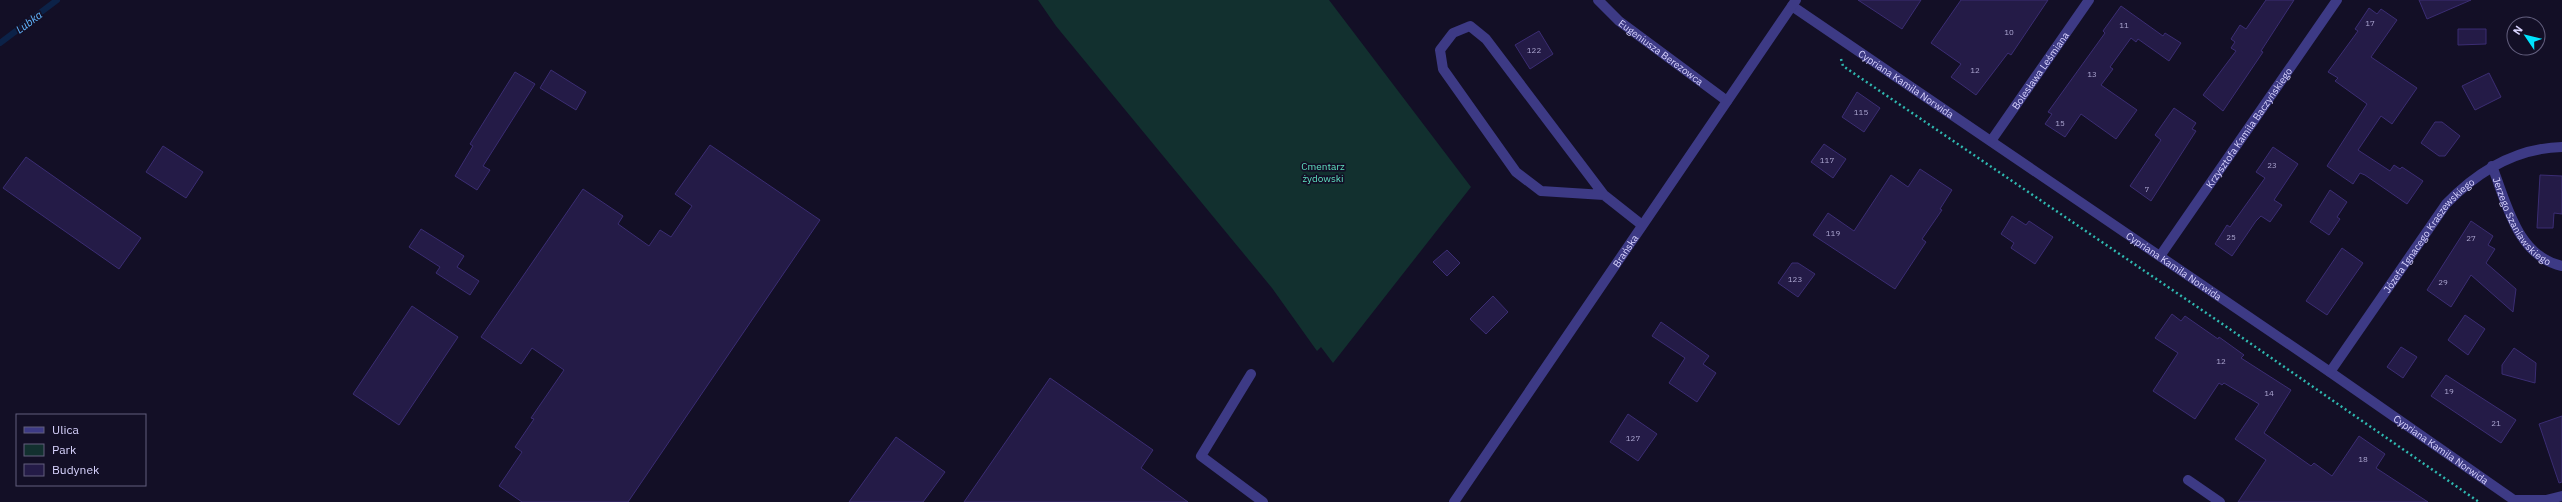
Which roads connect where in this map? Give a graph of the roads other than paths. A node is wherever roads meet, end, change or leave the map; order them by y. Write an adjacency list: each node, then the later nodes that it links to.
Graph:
1 (1598, 0): 5 (street, Eugeniusza Berezowca)
2 (2089, 0): 6 (street, Bolesława Leśmiana)
3 (2337, 0): 11 (street, Krzysztofa Kamila Baczyńskiego)
4 (1794, 3): 5 (street, Brańska); 6 (street, Cypriana Kamila Norwida)
5 (1727, 101): 10 (street, Brańska)
6 (1991, 141): 11 (street, Cypriana Kamila Norwida)
7 (2562, 147): 8 (street, Józefa Ignacego Kraszewskiego)
8 (2492, 166): 12 (street, Jerzego Szaniawskiego); 13 (street, Józefa Ignacego Kraszewskiego)
9 (1604, 195): 9 (street); 10 (street)
10 (1642, 225): 19 (street, Brańska)
11 (2160, 256): 13 (street, Cypriana Kamila Norwida)
12 (2562, 266)
13 (2330, 372): 17 (street, Cypriana Kamila Norwida)
14 (1252, 374): 18 (street)
15 (2188, 480): 20 (street)
16 (2562, 496): 17 (street, Cypriana Kamila Norwida)
17 (2513, 501)
18 (1263, 502)
19 (1454, 502)
20 (2220, 502)

